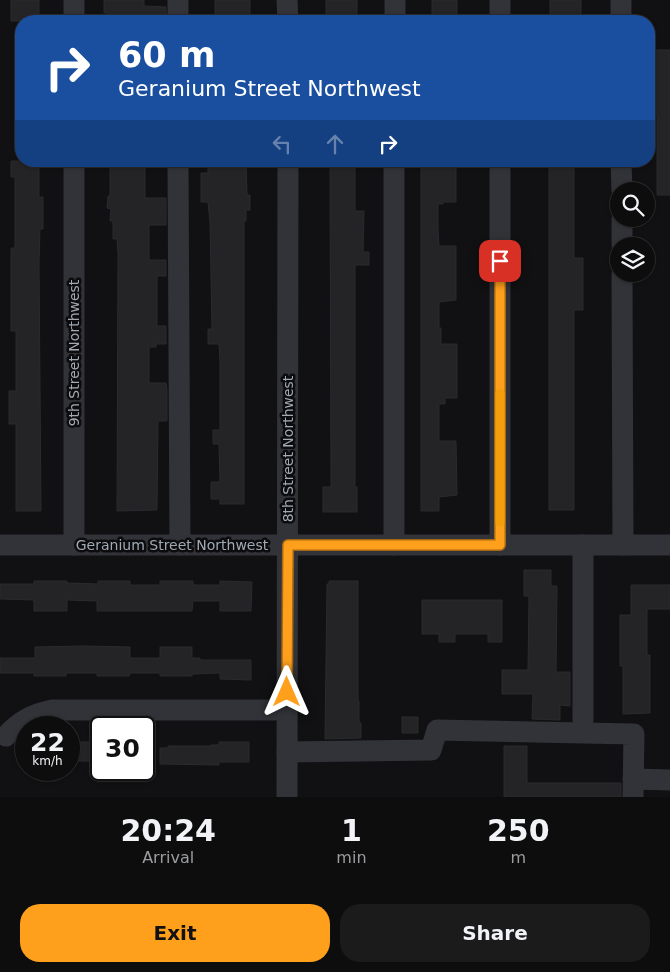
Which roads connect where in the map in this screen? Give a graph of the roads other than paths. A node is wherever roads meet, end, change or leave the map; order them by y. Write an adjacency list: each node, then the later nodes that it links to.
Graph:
1 (74, 0): 7 (street)
2 (178, 0): 8 (street)
3 (288, 0): 9 (street)
4 (395, 0): 10 (street)
5 (500, 0): 11 (street)
6 (621, 0): 12 (street)
7 (74, 15)
8 (178, 15)
9 (288, 15)
10 (395, 15)
11 (500, 15)
12 (621, 15)
13 (74, 167): 22 (street, 9th Street Northwest)
14 (178, 167): 23 (street)
15 (288, 167): 24 (street, 8th Street Northwest)
16 (394, 167): 25 (street)
17 (500, 167): 26 (street)
18 (621, 167): 19 (street)
19 (622, 182)
20 (622, 282): 28 (street)
21 (0, 545): 22 (street, Geranium Street Northwest)
22 (74, 545): 23 (street, Geranium Street Northwest)
23 (180, 545): 24 (street, Geranium Street Northwest)
24 (288, 545): 25 (street, Geranium Street Northwest); 30 (street, 8th Street Northwest)
25 (394, 545): 26 (street, Geranium Street Northwest)
26 (500, 545): 27 (street, Geranium Street Northwest)
27 (583, 545): 28 (street, Geranium Street Northwest); 31 (street)
28 (623, 545): 29 (street, Geranium Street Northwest)
29 (670, 545)
30 (287, 710): 32 (street); 33 (street, 8th Street Northwest)
31 (583, 720)
32 (6, 736)
33 (287, 752): 35 (street); 36 (street, 8th Street Northwest)
34 (670, 780): 35 (street)
35 (633, 788)
36 (287, 797)

